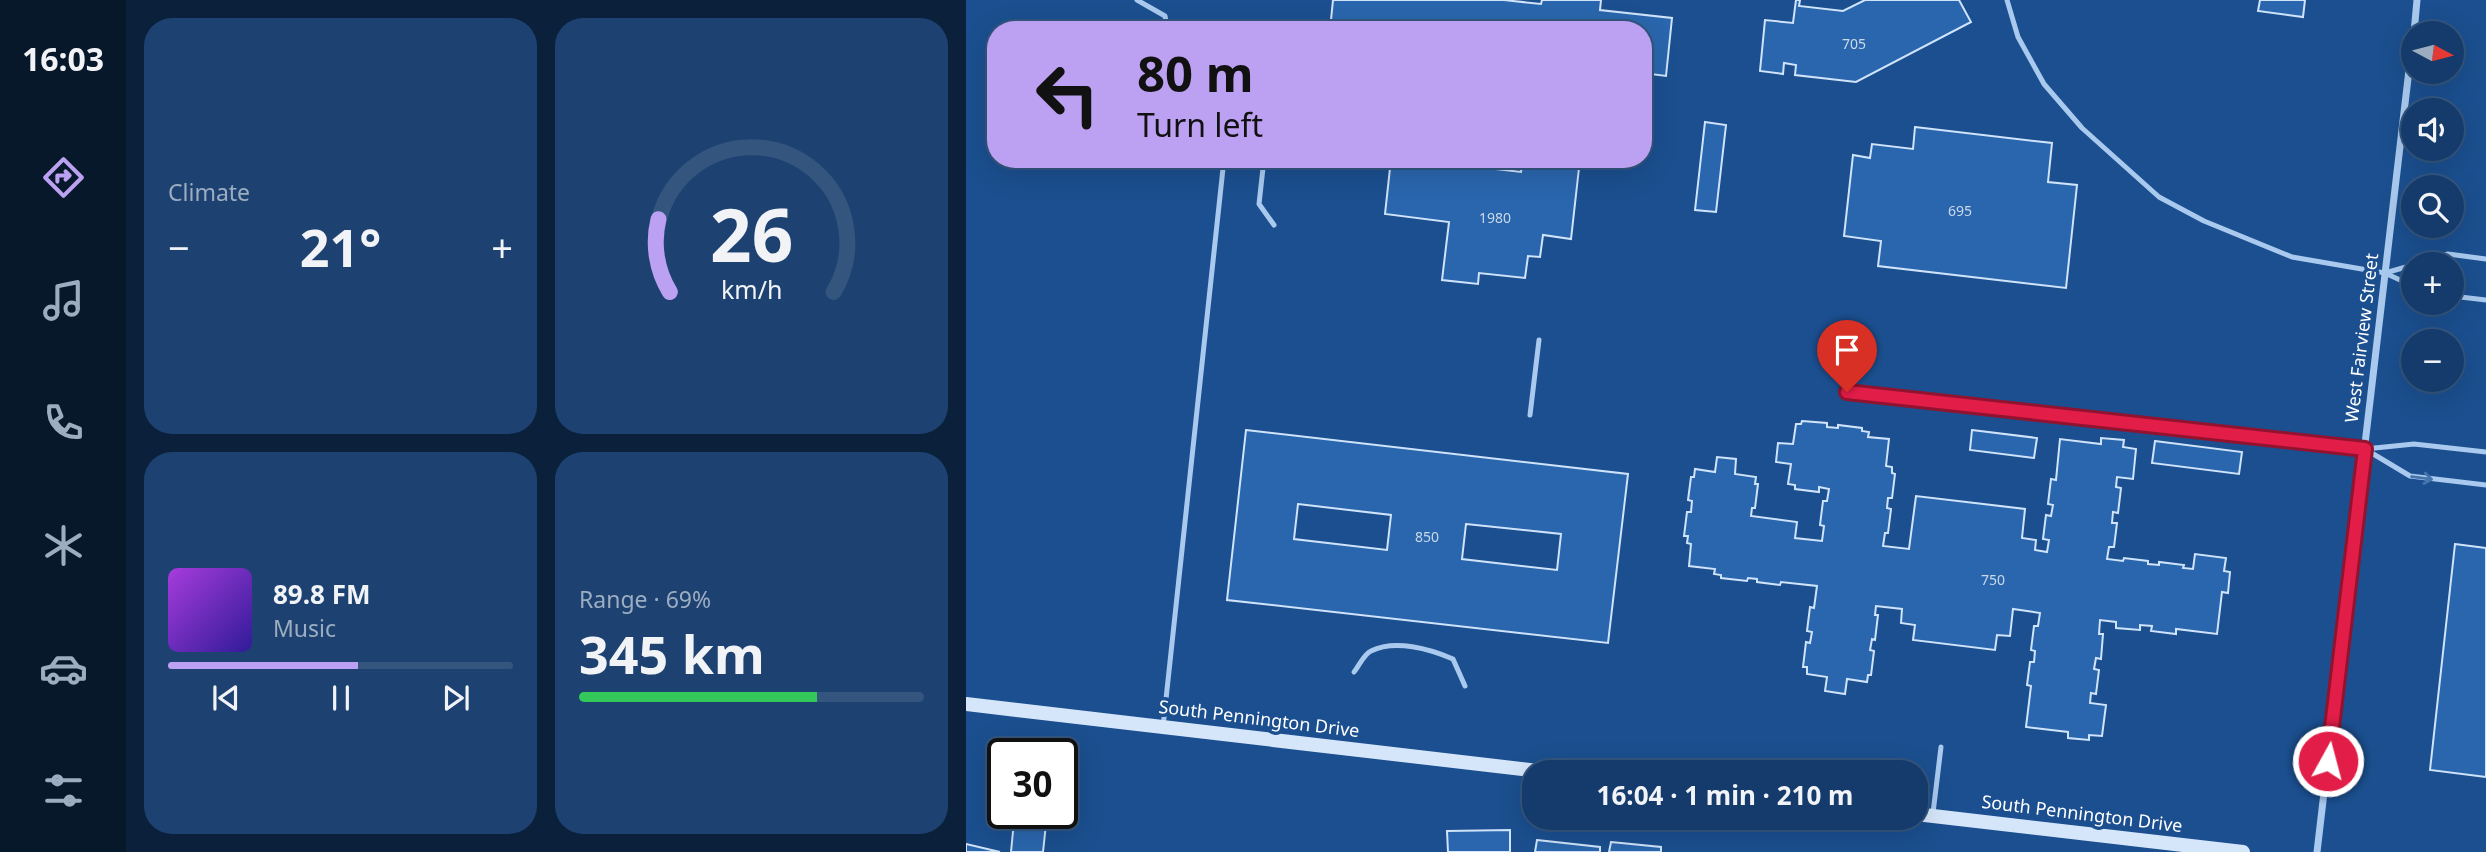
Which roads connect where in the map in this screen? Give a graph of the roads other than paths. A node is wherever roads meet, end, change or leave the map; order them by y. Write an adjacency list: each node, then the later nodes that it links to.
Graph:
1 (1137, 0): 4 (lane)
2 (2007, 0): 13 (lane)
3 (2417, 0): 5 (street, West Fairview Street)
4 (1166, 21)
5 (2415, 21)
6 (2407, 84): 13 (street, West Fairview Street)
7 (1223, 168): 26 (lane)
8 (1263, 168): 9 (lane)
9 (1274, 225)
10 (2464, 256): 11 (lane)
11 (2486, 259)
12 (2401, 269): 13 (lane)
13 (2385, 273): 14 (lane); 20 (street, West Fairview Street)
14 (2401, 280)
15 (2464, 297): 16 (lane)
16 (2486, 300)
17 (1539, 340): 19 (lane)
18 (1847, 392): 20 (lane)
19 (1530, 415)
20 (2365, 449): 21 (lane); 22 (lane, one-way to 22); 33 (street, West Fairview Street)
21 (2486, 452)
22 (2486, 485)
23 (1354, 672): 24 (lane)
24 (1465, 686)
25 (966, 704): 26 (street, South Pennington Drive)
26 (1163, 727): 28 (street, South Pennington Drive)
27 (1941, 747): 30 (lane)
28 (1522, 769)
29 (1928, 816): 30 (street, South Pennington Drive)
30 (1932, 816): 31 (street, South Pennington Drive)
31 (2151, 847): 32 (street, South Pennington Drive)
32 (2244, 852)
33 (2317, 852)

